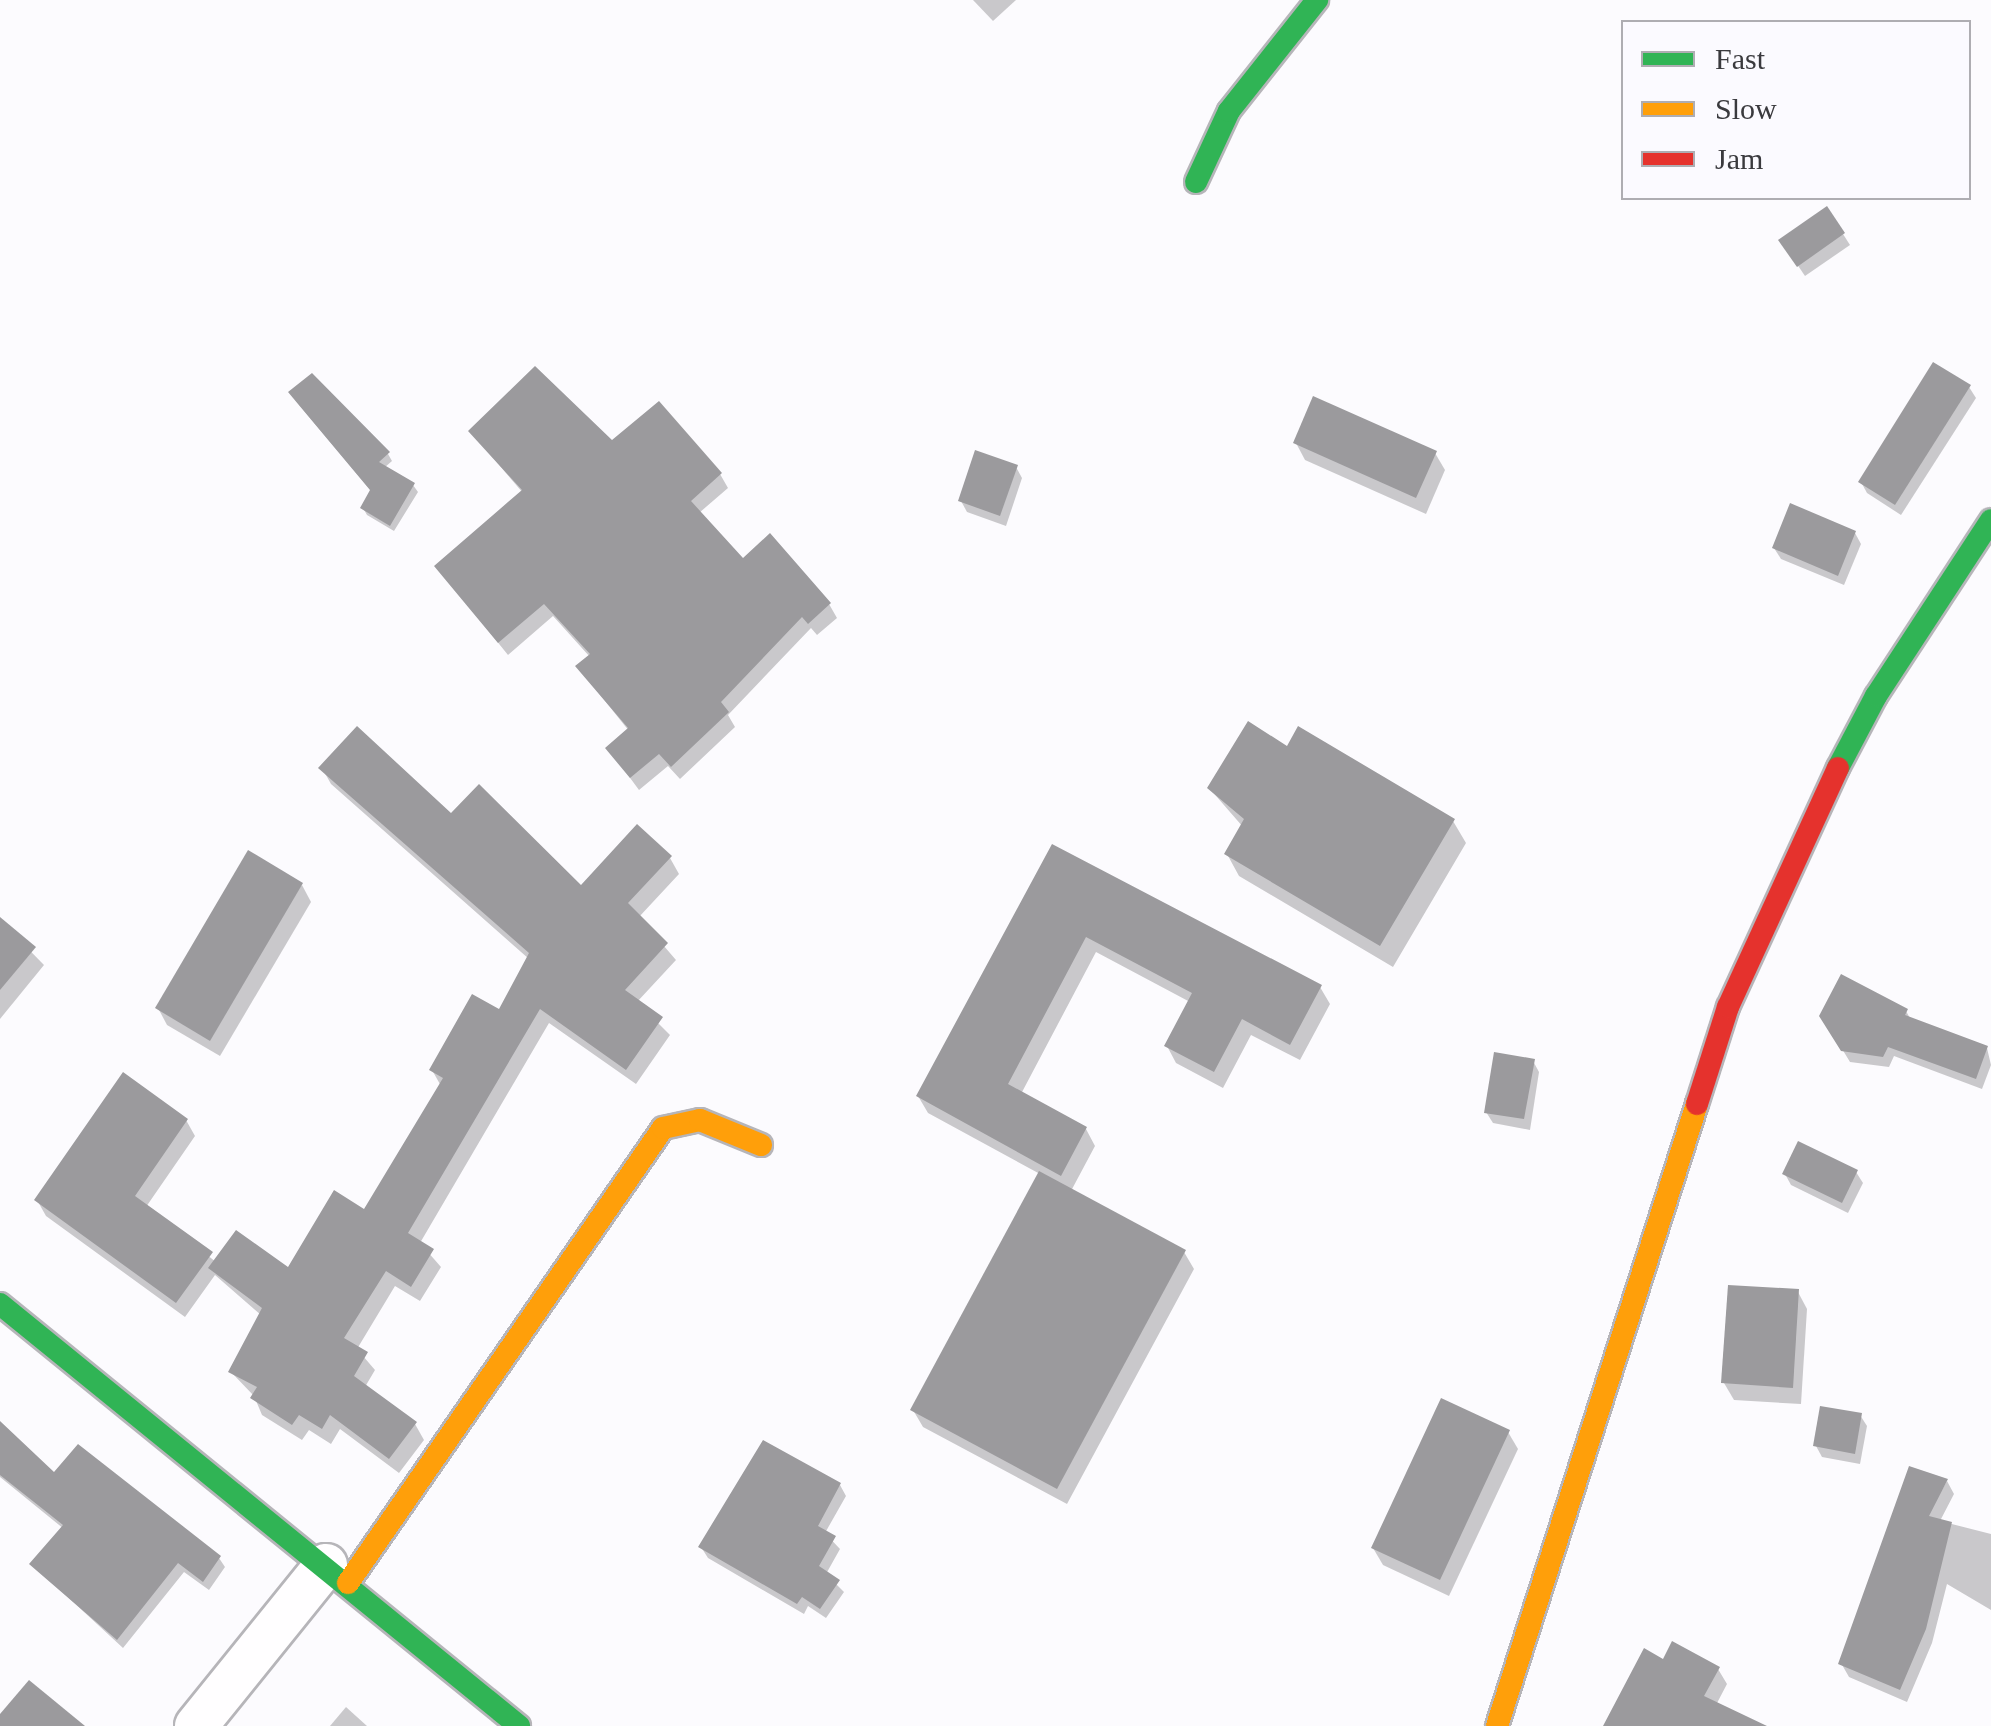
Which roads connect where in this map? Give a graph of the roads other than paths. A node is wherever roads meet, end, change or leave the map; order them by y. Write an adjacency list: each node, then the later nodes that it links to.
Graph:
1 (1317, 0): 2 (street)
2 (1196, 182)
3 (1991, 520): 9 (street)
4 (761, 1145): 6 (street)
5 (0, 1304): 6 (street)
6 (337, 1574): 7 (street); 8 (street)
7 (196, 1726)
8 (519, 1726)
9 (1497, 1726)

